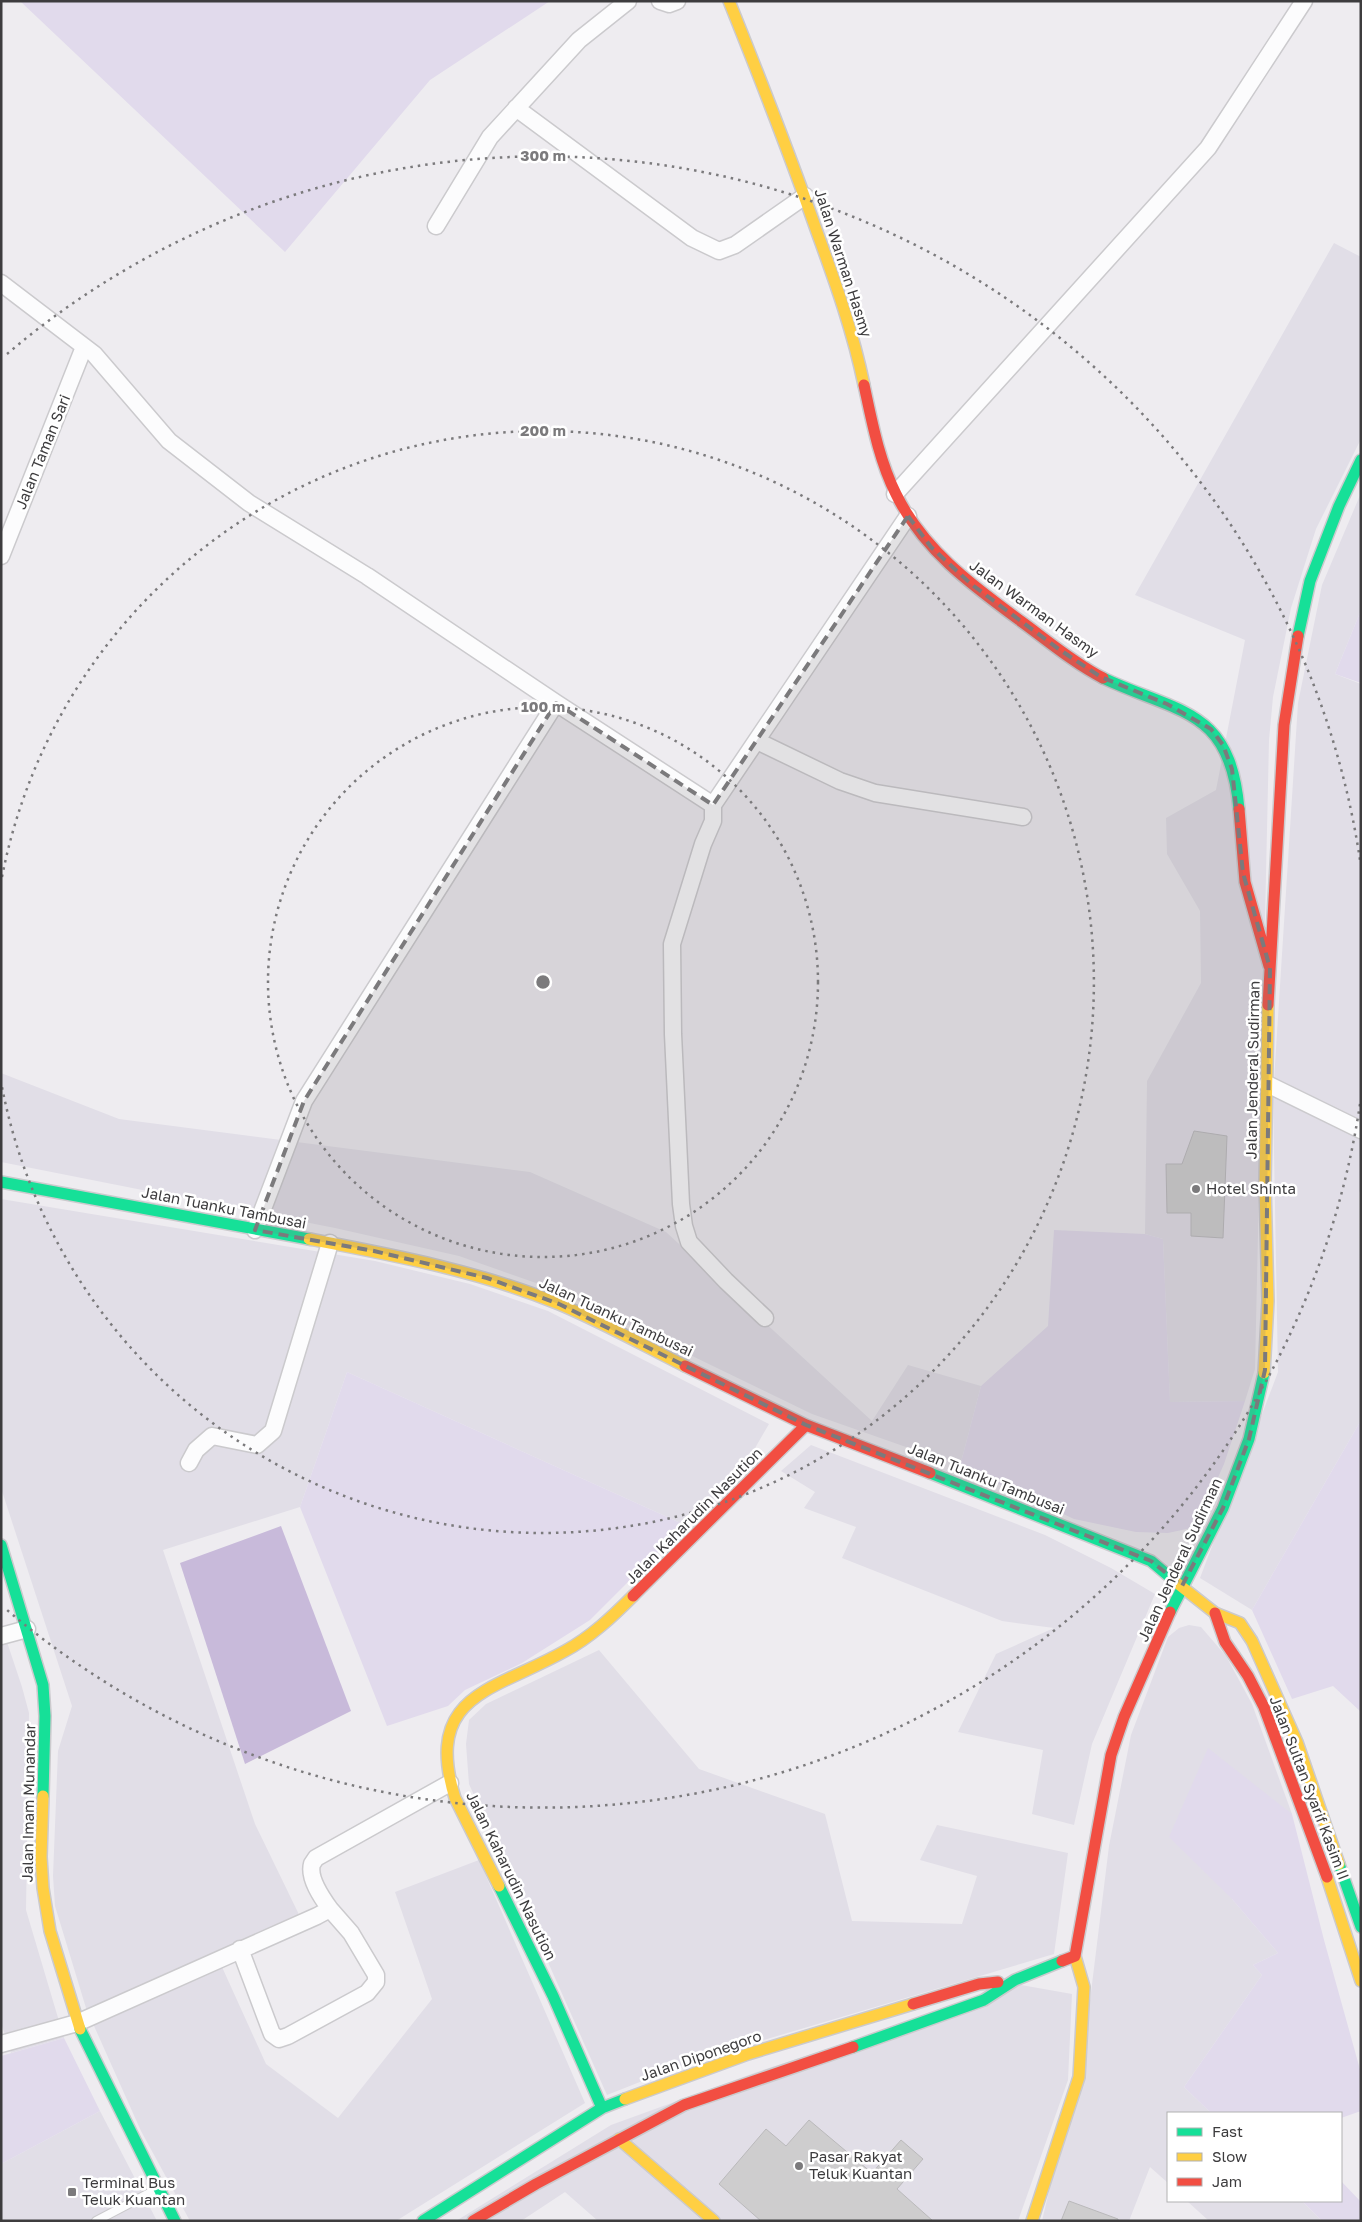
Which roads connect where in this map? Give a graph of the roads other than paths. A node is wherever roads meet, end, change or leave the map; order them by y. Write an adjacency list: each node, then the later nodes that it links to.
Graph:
1 (628, 1): 6 (street)
2 (660, 1): 3 (street)
3 (676, 1)
4 (729, 1): 7 (main road, Jalan Warman Hasmy)
5 (1304, 1): 12 (street)
6 (516, 108): 7 (street); 8 (street)
7 (805, 196): 12 (main road, Jalan Warman Hasmy)
8 (436, 226)
9 (1, 283): 10 (street)
10 (84, 347): 14 (street, Jalan Taman Sari); 15 (street)
11 (1361, 460): 19 (main road, Jalan Jenderal Sudirman)
12 (896, 494): 13 (main road, Jalan Warman Hasmy)
13 (908, 516): 16 (street); 19 (main road, Jalan Warman Hasmy)
14 (1, 556)
15 (556, 703): 17 (street); 23 (street)
16 (757, 741): 17 (street); 18 (street)
17 (713, 804): 25 (street)
18 (1023, 817)
19 (1270, 968): 20 (main road, Jalan Jenderal Sudirman)
20 (1267, 1084): 21 (street); 29 (main road, Jalan Jenderal Sudirman)
21 (1361, 1130)
22 (1, 1182): 23 (main road, Jalan Tuanku Tambusai)
23 (255, 1230): 24 (main road, Jalan Tuanku Tambusai)
24 (330, 1243): 26 (main road, Jalan Tuanku Tambusai); 27 (street)
25 (765, 1318)
26 (806, 1425): 29 (main road, Jalan Tuanku Tambusai); 33 (main road, Jalan Kaharudin Nasution)
27 (189, 1463)
28 (1, 1545): 31 (main road, Jalan Imam Munandar)
29 (1182, 1586): 30 (main road, Jalan Sultan Syarif Kasim II); 37 (main road, Jalan Jenderal Sudirman)
30 (1215, 1613): 35 (main road, Jalan Sultan Syarif Kasim II); 39 (main road, Jalan Sultan Syarif Kasim II)
31 (27, 1629): 32 (street); 40 (main road, Jalan Imam Munandar)
32 (1, 1636)
33 (450, 1783): 34 (street); 42 (main road, Jalan Kaharudin Nasution)
34 (330, 1909): 36 (street); 36 (street)
35 (1361, 1927)
36 (240, 1949): 40 (street)
37 (1075, 1956): 38 (main road, Jalan Diponegoro); 51 (main road, Jalan Jenderal Sudirman)
38 (1015, 1980): 42 (main road, Jalan Diponegoro); 43 (main road, Jalan Diponegoro)
39 (1361, 1981)
40 (77, 2023): 41 (street); 44 (main road, Jalan Imam Munandar)
41 (1, 2044)
42 (602, 2108): 48 (main road, Jalan Diponegoro)
43 (619, 2139): 45 (main road, Jalan Diponegoro); 50 (main road)
44 (159, 2188): 46 (lane); 47 (main road, Jalan Imam Munandar)
45 (497, 2215): 49 (main road, Jalan Diponegoro)
46 (96, 2221)
47 (175, 2221)
48 (423, 2221)
49 (473, 2221)
50 (714, 2221)
51 (1032, 2221)

